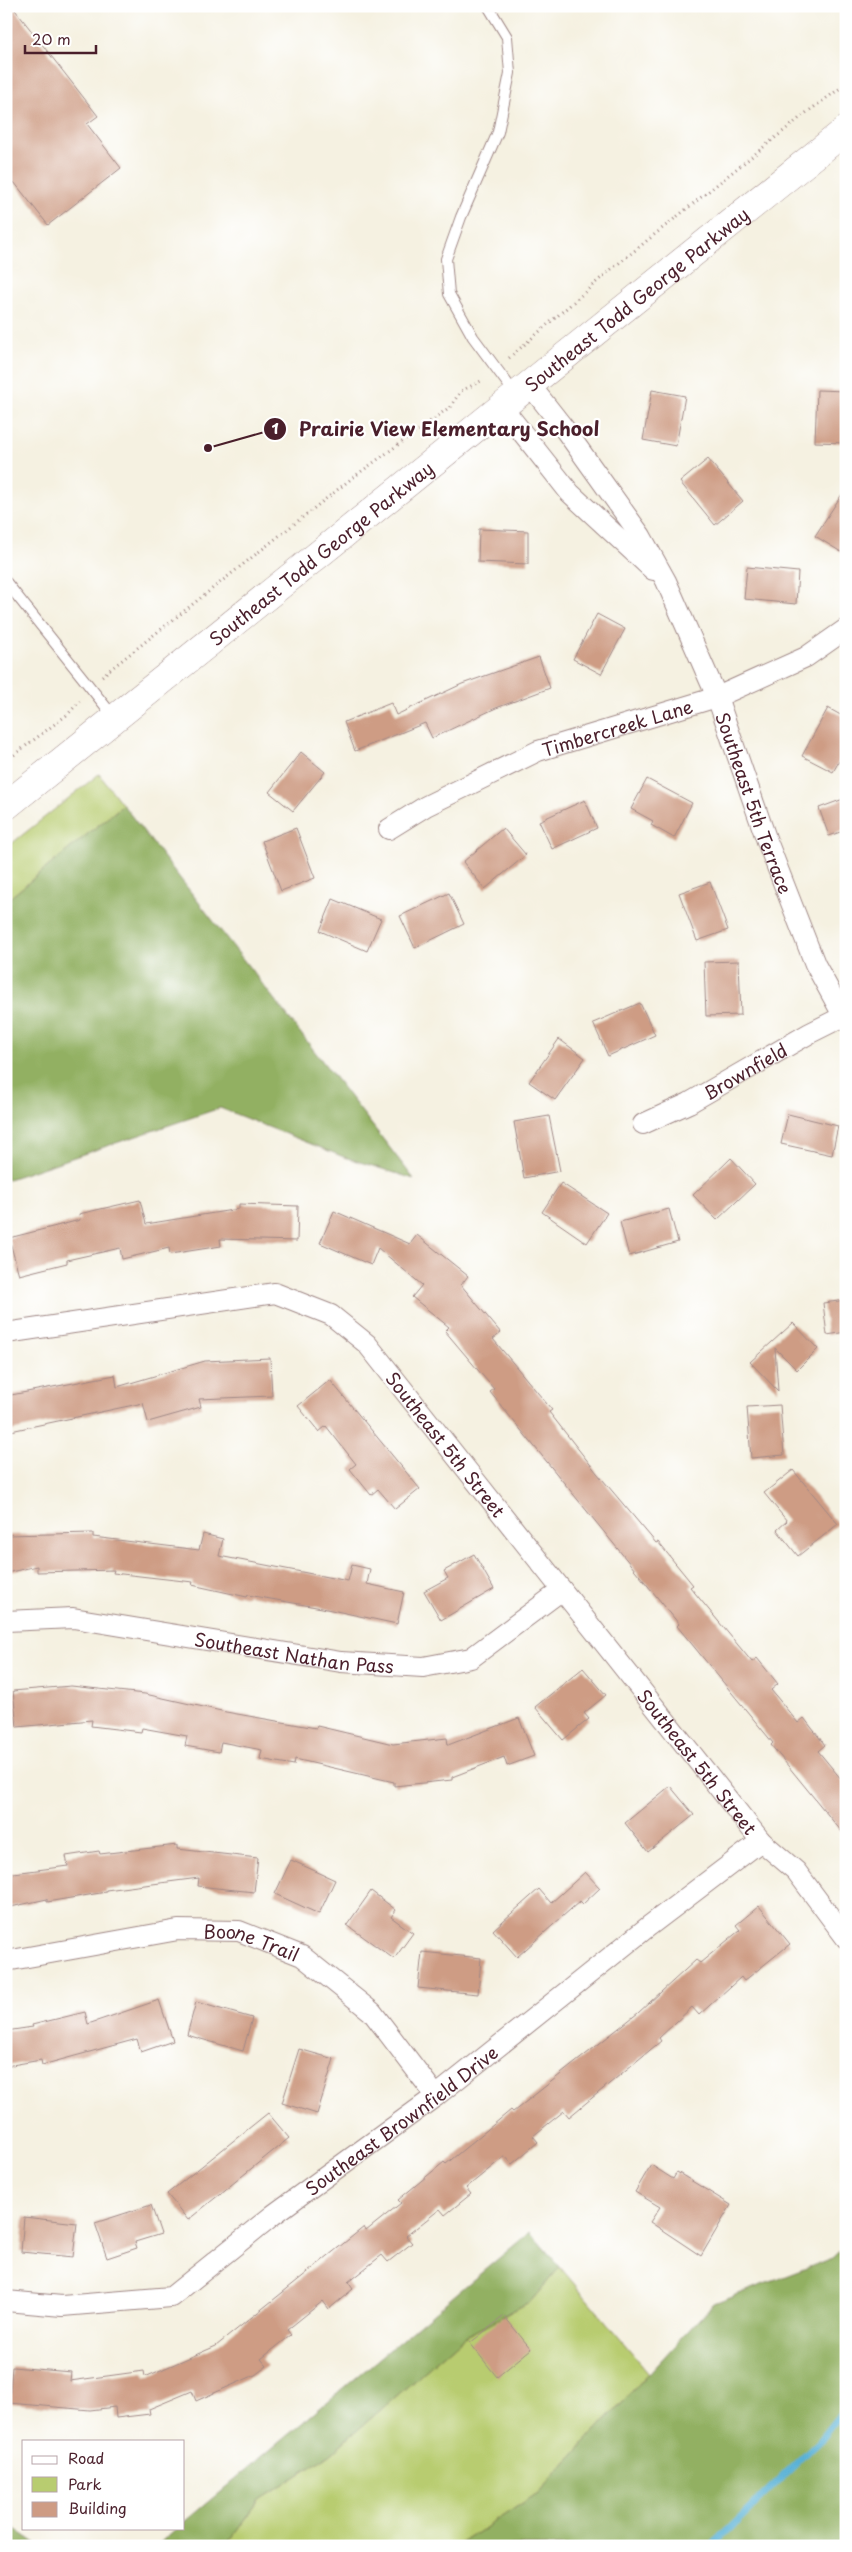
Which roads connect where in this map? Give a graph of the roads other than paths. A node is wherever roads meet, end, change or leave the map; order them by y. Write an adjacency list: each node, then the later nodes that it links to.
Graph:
1 (488, 6): 3 (lane)
2 (846, 130): 3 (main road, Southeast Todd George Parkway)
3 (516, 396): 4 (street, Southeast 5th Terrace); 4 (street, Southeast 5th Terrace); 8 (main road, Southeast Todd George Parkway)
4 (666, 581): 7 (street, Southeast 5th Terrace)
5 (6, 582): 8 (lane)
6 (846, 629): 7 (street, Timbercreek Lane)
7 (716, 697): 10 (street, Timbercreek Lane); 11 (street, Southeast 5th Terrace)
8 (116, 720): 9 (main road, Southeast Todd George Parkway)
9 (6, 806)
10 (389, 830)
11 (845, 1018): 12 (street, Brownfield)
12 (643, 1124)
13 (6, 1333): 14 (street, Southeast 5th Street)
14 (562, 1590): 15 (street, Southeast Nathan Pass); 16 (street, Southeast 5th Street)
15 (6, 1621)
16 (762, 1841): 17 (street, Southeast 5th Street); 19 (street, Southeast Brownfield Drive)
17 (846, 1938)
18 (6, 1961): 19 (street, Boone Trail)
19 (436, 2096): 20 (street, Southeast Brownfield Drive)
20 (6, 2301)

